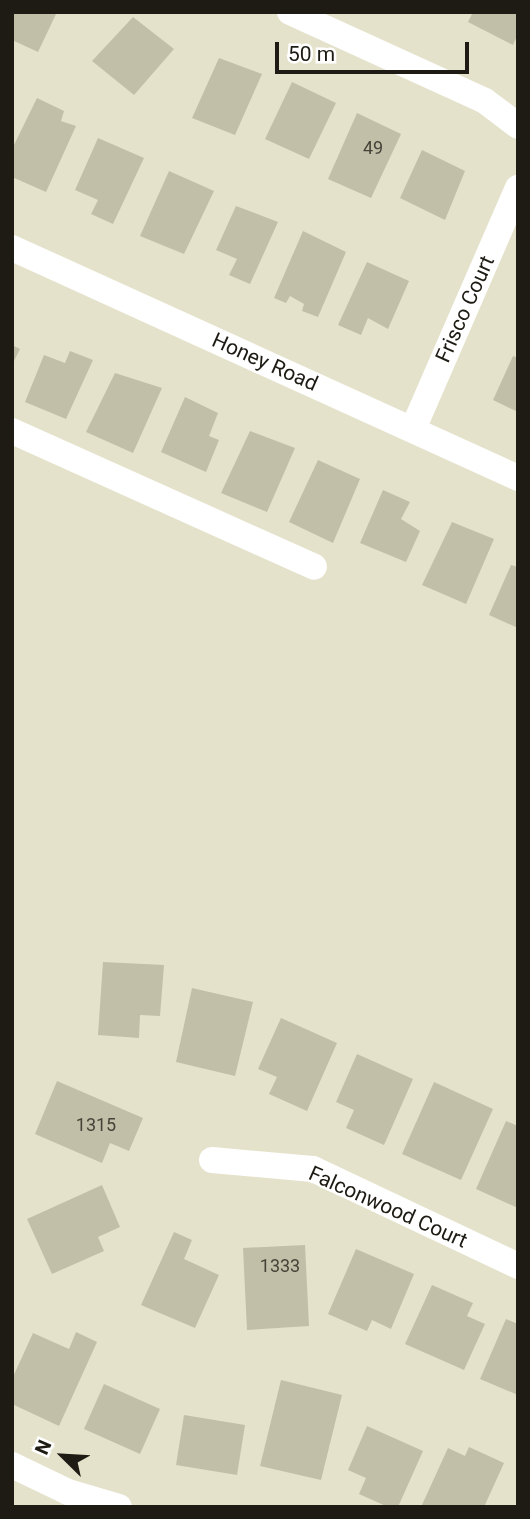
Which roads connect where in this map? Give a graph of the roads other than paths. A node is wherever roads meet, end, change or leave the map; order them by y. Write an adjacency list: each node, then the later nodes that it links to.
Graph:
1 (290, 12): 2 (street)
2 (518, 126)
3 (518, 188): 5 (street, Frisco Court)
4 (12, 248): 5 (street, Honey Road)
5 (413, 429): 7 (street, Honey Road)
6 (12, 431): 8 (street)
7 (518, 478)
8 (314, 568)
9 (212, 1160): 10 (street, Falconwood Court)
10 (518, 1266)
11 (12, 1465): 12 (street)
12 (120, 1507)

